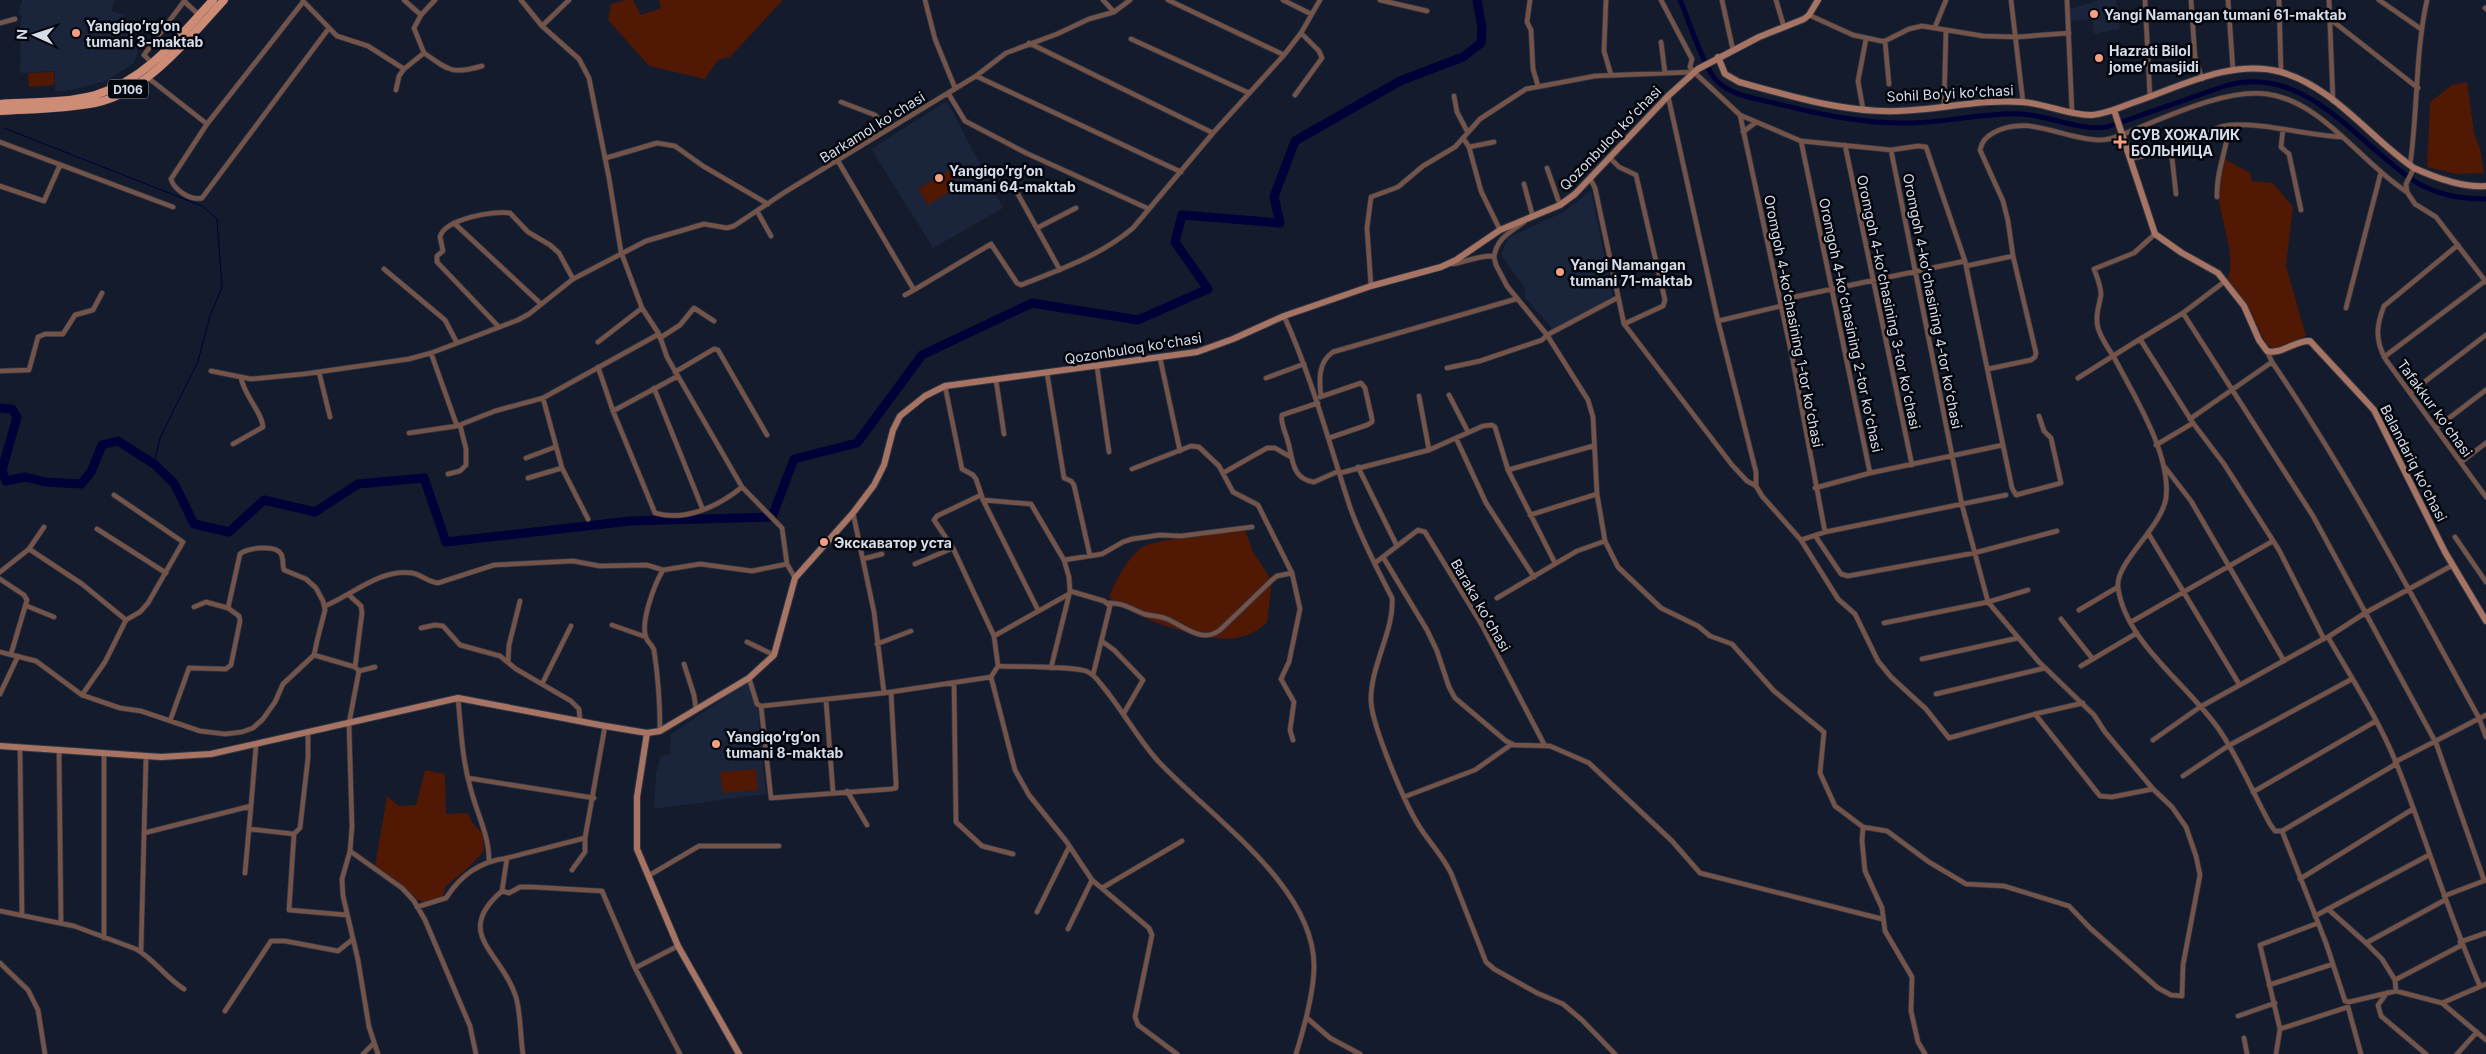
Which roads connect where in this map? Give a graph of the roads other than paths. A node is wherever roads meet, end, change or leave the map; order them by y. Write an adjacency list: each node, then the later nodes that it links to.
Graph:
1 (213, 0): 36 (main road, D106)
2 (224, 0): 69 (main road, D106)
3 (404, 0): 37 (street)
4 (435, 0): 37 (street)
5 (520, 0): 42 (street)
6 (569, 0): 42 (street)
7 (925, 0): 73 (street)
8 (1103, 0): 34 (street)
9 (1130, 0): 34 (street, Barkamol ko'chasi)
10 (1168, 0): 58 (street)
11 (1283, 0): 35 (street)
12 (1320, 0): 35 (street)
13 (1380, 0): 33 (street)
14 (1530, 0): 72 (street)
15 (1606, 0): 67 (street)
16 (1661, 0): 63 (street)
17 (1722, 0): 56 (street)
18 (1776, 0): 43 (street)
19 (1818, 0): 38 (main road)
20 (1946, 0): 44 (street)
21 (2011, 0): 50 (street)
22 (2067, 0): 49 (street)
23 (2145, 0): 81 (street)
24 (2191, 0): 70 (street)
25 (2228, 0): 64 (street)
26 (2279, 0): 65 (street)
27 (2329, 0): 40 (street)
28 (2379, 0): 32 (street)
29 (2427, 0): 46 (street)
30 (184, 1): 36 (street); 60 (street)
31 (302, 1): 45 (street); 93 (street)
32 (2385, 2): 46 (street)
33 (1427, 11)
34 (1114, 12): 55 (street, Barkamol ko'chasi)
35 (1311, 14): 48 (street)
36 (199, 15): 60 (main road, D106)
37 (420, 15): 57 (street)
38 (1809, 15): 43 (main road, Qozonbuloq koʻchasi); 51 (street)
39 (15, 19): 41 (street)
40 (2330, 19): 74 (street); 82 (street)
41 (0, 23)
42 (542, 26): 111 (street)
43 (1784, 26): 56 (main road, Qozonbuloq koʻchasi)
44 (1935, 27): 47 (street); 53 (street)
45 (329, 28): 62 (street); 93 (street)
46 (2420, 29): 74 (street)
47 (1946, 30): 50 (street); 86 (street)
48 (1301, 33): 58 (street); 78 (street)
49 (2069, 33): 50 (street); 89 (street)
50 (2017, 37): 84 (street)
51 (1866, 38): 53 (street); 87 (street)
52 (1131, 39): 77 (street)
53 (1885, 41): 71 (street)
54 (1660, 42): 66 (street)
55 (1029, 43): 68 (street, Barkamol ko'chasi); 99 (street)
56 (1733, 50): 59 (main road, Qozonbuloq koʻchasi)
57 (424, 53): 61 (street); 62 (street)
58 (1284, 55): 77 (street)
59 (1715, 59): 63 (main road, Qozonbuloq koʻchasi); 87 (main road, Sohil Boʻyi koʻchasi)
60 (153, 64): 85 (main road, D106)
61 (482, 66)
62 (404, 69): 75 (street)
63 (1696, 70): 66 (street); 80 (main road, Qozonbuloq koʻchasi); 91 (street)
64 (2233, 70): 65 (main road, Sohil Boʻyi koʻchasi); 70 (main road, Sohil Boʻyi koʻchasi)
65 (2281, 72): 82 (main road, Sohil Boʻyi koʻchasi)
66 (1665, 73): 67 (street)
67 (1612, 75): 72 (street)
68 (976, 76): 73 (street, Barkamol ko'chasi); 117 (street)
69 (147, 77): 88 (main road, D106); 93 (street)
70 (2202, 79): 81 (main road, Sohil Boʻyi koʻchasi)
71 (1889, 84)
72 (1538, 86): 97 (street)
73 (955, 88): 76 (street, Barkamol ko'chasi)
74 (2418, 88): 115 (street)
75 (396, 90)
76 (948, 93): 96 (street, Barkamol ko'chasi); 131 (street)
77 (1250, 93): 99 (street)
78 (1295, 95)
79 (1454, 96): 97 (street)
80 (1668, 96): 110 (main road, Qozonbuloq koʻchasi); 168 (street)
81 (2150, 97): 90 (main road, Sohil Boʻyi koʻchasi)
82 (2333, 101): 115 (main road, Sohil Boʻyi koʻchasi)
83 (841, 102): 96 (street)
84 (2023, 102): 86 (main road, Sohil Boʻyi koʻchasi); 89 (main road, Sohil Boʻyi koʻchasi)
85 (0, 104)
86 (1944, 107): 87 (main road, Sohil Boʻyi koʻchasi)
87 (1863, 109)
88 (0, 111)
89 (2072, 112): 90 (main road, Sohil Boʻyi koʻchasi)
90 (2114, 112): 100 (main road)
91 (1740, 115): 92 (street); 98 (street, Oromgoh 4-koʻchasining 1-tor koʻchasi)
92 (1755, 122): 98 (street); 103 (street)
93 (207, 124)
94 (2230, 125): 95 (street); 108 (street); 126 (street)
95 (2283, 129): 101 (street); 132 (street)
96 (888, 130): 113 (street, Barkamol ko'chasi)
97 (1467, 131): 102 (street)
98 (1743, 132): 160 (street, Oromgoh 4-koʻchasining 1-tor koʻchasi)
99 (1213, 133): 117 (street)
100 (2120, 133): 101 (street); 112 (main road); 142 (street)
101 (2342, 137): 118 (street)
102 (1463, 138): 107 (street); 153 (street)
103 (1801, 140): 106 (street); 154 (street, Oromgoh 4-koʻchasining 2-tor koʻchasi)
104 (0, 142): 114 (street)
105 (1494, 142): 107 (street)
106 (1844, 145): 109 (street); 150 (street, Oromgoh 4-koʻchasining 3-tor koʻchasi)
107 (1469, 148): 137 (street)
108 (2171, 149): 112 (street); 125 (street)
109 (1890, 150): 145 (street); 148 (street, Oromgoh 4-koʻchasining 4-tor koʻchasi)
110 (1609, 157): 119 (main road, Qozonbuloq koʻchasi); 169 (street)
111 (606, 158): 127 (street); 141 (street)
112 (2130, 158): 138 (main road)
113 (838, 161): 127 (street, Barkamol ko'chasi); 155 (street)
114 (60, 165): 121 (street); 129 (street)
115 (2412, 167): 122 (main road, Sohil Boʻyi koʻchasi); 124 (street)
116 (1547, 168): 128 (street)
117 (1181, 172): 131 (street)
118 (2381, 172): 124 (street); 164 (street)
119 (1590, 178): 128 (main road, Qozonbuloq koʻchasi); 158 (street)
120 (1524, 184): 134 (street)
121 (0, 186)
122 (2486, 186)
123 (1014, 187): 136 (street)
124 (2407, 192): 140 (street)
125 (2176, 194)
126 (2216, 197)
127 (768, 204): 133 (street, Barkamol ko'chasi)
128 (1560, 205): 134 (main road, Qozonbuloq koʻchasi)
129 (173, 207)
130 (1076, 208): 136 (street)
131 (1149, 210): 147 (street)
132 (2301, 210)
133 (757, 211): 139 (street); 141 (street, Barkamol ko'chasi)
134 (1530, 218): 137 (main road, Qozonbuloq koʻchasi); 143 (street)
135 (454, 223): 149 (street); 161 (street); 170 (street)
136 (1037, 228): 147 (street)
137 (1500, 230): 144 (main road, Qozonbuloq koʻchasi)
138 (2155, 234): 152 (main road); 179 (street)
139 (771, 236)
140 (2458, 245): 151 (street); 180 (street)
141 (621, 252): 149 (street, Barkamol ko'chasi); 163 (street)
142 (2013, 256): 145 (street); 187 (street)
143 (1494, 257): 144 (street); 159 (street)
144 (1448, 264): 153 (main road, Qozonbuloq koʻchasi)
145 (1966, 264): 148 (street); 187 (street)
146 (384, 269): 176 (street)
147 (1060, 270): 155 (street)
148 (1916, 271): 150 (street); 228 (street, Oromgoh 4-koʻchasining 4-tor koʻchasi)
149 (573, 279): 161 (street, Barkamol ko'chasi)
150 (1874, 279): 154 (street); 232 (street, Oromgoh 4-koʻchasining 3-tor koʻchasi)
151 (2486, 281): 180 (street)
152 (2224, 282): 165 (street); 177 (main road)
153 (1371, 286): 166 (main road, Qozonbuloq koʻchasi)
154 (1833, 288): 160 (street); 239 (street, Oromgoh 4-koʻchasining 2-tor koʻchasi)
155 (914, 290): 157 (street)
156 (102, 293): 188 (street)
157 (905, 295)
158 (1617, 298): 169 (street); 171 (street)
159 (1516, 299): 171 (street); 205 (street)
160 (1780, 300): 162 (street, Oromgoh 4-koʻchasining 1-tor koʻchasi)
161 (541, 304): 170 (street, Barkamol ko'chasi)
162 (1781, 306): 168 (street); 244 (street, Oromgoh 4-koʻchasining 1-tor koʻchasi)
163 (642, 308): 173 (street); 175 (street)
164 (2346, 308)
165 (2183, 313): 174 (street); 199 (street)
166 (1284, 316): 181 (main road, Qozonbuloq koʻchasi); 183 (street)
167 (714, 321): 173 (street)
168 (1718, 321): 242 (street)
169 (1624, 324): 242 (street)
170 (498, 326): 176 (street, Barkamol ko'chasi)
171 (1547, 335): 186 (street); 222 (street)
172 (2486, 335): 201 (street)
173 (660, 336): 184 (street); 192 (street)
174 (2140, 339): 179 (street); 209 (street)
175 (598, 342)
176 (458, 343): 178 (street, Barkamol ko'chasi)
177 (2267, 351): 182 (street); 280 (main road, Balandariq koʻchasi)
178 (430, 354): 190 (street, Barkamol ko'chasi); 210 (street)
179 (2114, 357): 195 (street); 221 (street)
180 (2384, 357): 201 (street, Tafakkur koʻchasi)
181 (1160, 358): 185 (main road, Qozonbuloq koʻchasi); 225 (street)
182 (2272, 362): 199 (street); 293 (street)
183 (1304, 364): 194 (street); 205 (street)
184 (598, 367): 204 (street); 206 (street)
185 (1097, 367): 191 (main road, Qozonbuloq koʻchasi); 226 (street)
186 (1447, 368)
187 (1988, 370): 220 (street)
188 (0, 371)
189 (211, 372): 193 (street, Barkamol ko'chasi)
190 (319, 372): 193 (street, Barkamol ko'chasi); 208 (street)
191 (1047, 373): 196 (main road, Qozonbuloq koʻchasi); 272 (street)
192 (676, 374): 198 (street); 215 (street); 243 (street)
193 (241, 378): 219 (street)
194 (1266, 378)
195 (2078, 378)
196 (996, 380): 197 (main road, Qozonbuloq koʻchasi); 214 (street)
197 (945, 386): 247 (street); 253 (main road, Qozonbuloq koʻchasi)
198 (654, 388): 206 (street); 252 (street)
199 (2232, 389): 209 (street); 306 (street)
200 (2486, 390): 211 (street)
201 (2410, 393): 211 (street, Tafakkur koʻchasi)
202 (1449, 395): 212 (street)
203 (1419, 396): 224 (street)
204 (543, 398): 210 (street); 223 (street)
205 (1318, 399): 216 (street); 216 (street); 227 (street)
206 (613, 411): 252 (street)
207 (2040, 416): 220 (street)
208 (330, 417)
209 (2191, 421): 221 (street); 265 (street)
210 (458, 425): 213 (street); 240 (street)
211 (2436, 428): 230 (street, Tafakkur koʻchasi)
212 (1468, 432): 217 (street); 236 (street)
213 (409, 433)
214 (1004, 434)
215 (767, 435)
216 (1329, 438): 237 (street)
217 (1456, 438): 224 (street); 286 (street)
218 (2486, 443): 230 (street)
219 (233, 444)
220 (2004, 445): 228 (street, Oromgoh 4-koʻchasining 2-tor koʻchasi)
221 (2156, 445): 231 (street)
222 (1593, 446): 236 (street); 245 (street)
223 (555, 447): 229 (street); 234 (street)
224 (1429, 450): 233 (street)
225 (1180, 451): 235 (street); 238 (street)
226 (1108, 452)
227 (1289, 456): 237 (street); 238 (street)
228 (1953, 456): 232 (street, Oromgoh 4-koʻchasining 2-tor koʻchasi); 251 (street, Oromgoh 4-koʻchasining 4-tor koʻchasi)
229 (526, 458)
230 (2461, 462): 249 (street, Tafakkur koʻchasi)
231 (2162, 464): 261 (street); 281 (street)
232 (1912, 465): 239 (street, Oromgoh 4-koʻchasining 2-tor koʻchasi)
233 (1358, 467): 237 (street); 267 (street)
234 (562, 468): 241 (street); 255 (street)
235 (1132, 469)
236 (1508, 470): 254 (street)
237 (1340, 472): 276 (street)
238 (1223, 473): 285 (street)
239 (1870, 473): 244 (street)
240 (448, 474)
241 (528, 478)
242 (1756, 486): 264 (street)
243 (742, 487): 252 (street); 278 (street)
244 (1815, 488): 260 (street, Oromgoh 4-koʻchasining 1-tor koʻchasi)
245 (1598, 494): 254 (street); 266 (street)
246 (114, 495): 284 (street)
247 (981, 495): 250 (street); 268 (street)
248 (2006, 495): 251 (street)
249 (2486, 497)
250 (983, 500): 275 (street); 304 (street)
251 (1962, 505): 260 (street); 270 (street, Oromgoh 4-koʻchasining 4-tor koʻchasi)
252 (703, 510)
253 (853, 513): 273 (street); 287 (main road, Qozonbuloq koʻchasi)
254 (1530, 515): 277 (street)
255 (588, 519)
256 (44, 527): 269 (street)
257 (1252, 527): 272 (street)
258 (97, 530): 284 (street)
259 (2057, 531): 270 (street)
260 (1825, 532): 262 (street)
261 (2148, 533): 290 (street); 292 (street)
262 (1816, 537): 264 (street); 270 (street)
263 (2456, 537): 289 (street)
264 (1802, 540): 361 (street)
265 (2273, 540): 281 (street); 321 (street)
266 (1605, 541): 277 (street, Baraka koʻchasi); 397 (street)
267 (1397, 546): 274 (street, Baraka koʻchasi); 379 (street, Baraka koʻchasi)
268 (953, 548): 279 (street); 318 (street)
269 (29, 549): 283 (street); 309 (street)
270 (1974, 552): 298 (street, Oromgoh 4-koʻchasining 4-tor koʻchasi)
271 (882, 554): 273 (street)
272 (1090, 556): 275 (street)
273 (863, 558): 324 (street)
274 (1383, 558): 276 (street, Baraka koʻchasi); 376 (street)
275 (1064, 560): 294 (street)
276 (1375, 563): 392 (street)
277 (1556, 563): 286 (street, Baraka koʻchasi)
278 (788, 564): 282 (street); 287 (street)
279 (915, 564)
280 (2453, 565): 293 (street); 310 (main road, Balandariq koʻchasi)
281 (2227, 567): 292 (street); 332 (street)
282 (663, 570): 295 (street); 319 (street)
283 (0, 572)
284 (166, 573): 309 (street)
285 (1292, 573): 299 (street); 373 (street)
286 (1534, 577): 296 (street, Baraka koʻchasi)
287 (796, 578): 328 (main road, Qozonbuloq koʻchasi)
288 (0, 579): 300 (street)
289 (2486, 582)
290 (2118, 587): 305 (street); 311 (street)
291 (2028, 590): 298 (street)
292 (2183, 590): 311 (street); 348 (street)
293 (2408, 590): 306 (street); 363 (street)
294 (1069, 593): 299 (street); 304 (street); 339 (street)
295 (349, 595): 301 (street); 337 (street)
296 (1497, 598)
297 (520, 601): 333 (street)
298 (1988, 602): 312 (street); 320 (street)
299 (1107, 603): 323 (street)
300 (27, 606): 307 (street); 326 (street)
301 (325, 606): 303 (street); 327 (street)
302 (194, 607): 303 (street)
303 (228, 608): 364 (street)
304 (1038, 610): 318 (street)
305 (2079, 610)
306 (2365, 613): 321 (street); 375 (street)
307 (54, 618)
308 (2061, 619): 330 (street)
309 (126, 620): 353 (street)
310 (2486, 621)
311 (2131, 622): 317 (street)
312 (1884, 623)
313 (612, 625): 319 (street)
314 (571, 626): 347 (street)
315 (421, 628): 333 (street)
316 (911, 631): 324 (street)
317 (2137, 633): 330 (street); 358 (street)
318 (994, 636): 335 (street)
319 (646, 637): 369 (street)
320 (2018, 638): 331 (street); 340 (street)
321 (2326, 638): 332 (street); 345 (street)
322 (747, 642): 328 (street)
323 (1103, 642): 342 (street); 360 (street)
324 (877, 644): 350 (street)
325 (0, 652): 326 (street)
326 (12, 654): 329 (street)
327 (314, 655): 337 (street); 364 (street)
328 (774, 655): 344 (main road)
329 (18, 656): 351 (street); 353 (street)
330 (2092, 658): 336 (street)
331 (1922, 659)
332 (2284, 660): 348 (street)
333 (508, 662): 347 (street)
334 (684, 664): 359 (street)
335 (998, 666): 339 (street); 343 (street)
336 (2081, 666)
337 (354, 667): 341 (street)
338 (375, 667): 341 (street)
339 (1051, 668): 342 (street)
340 (2044, 668): 352 (street); 356 (street)
341 (359, 671): 367 (street)
342 (1093, 675): 360 (street)
343 (991, 677): 346 (street); 405 (street)
344 (749, 678): 357 (street); 359 (main road)
345 (2352, 679): 366 (street); 380 (street)
346 (954, 683): 349 (street); 407 (street)
347 (542, 684): 365 (street)
348 (2239, 684): 358 (street)
349 (891, 692): 350 (street); 389 (street)
350 (884, 693): 355 (street)
351 (0, 694)
352 (1936, 694)
353 (82, 696): 364 (street)
354 (458, 698): 365 (main road); 367 (main road); 387 (street)
355 (826, 700): 357 (street); 390 (street)
356 (2083, 703): 361 (street); 388 (street)
357 (761, 706): 390 (street)
358 (2200, 707): 374 (street); 380 (street)
359 (696, 709): 369 (main road)
360 (1124, 713): 454 (street)
361 (2035, 714): 388 (street)
362 (2486, 715): 363 (street)
363 (2479, 718): 372 (street); 375 (street)
364 (170, 721)
365 (580, 721): 368 (main road)
366 (2376, 721): 385 (street); 391 (street)
367 (349, 723): 371 (main road); 406 (street)
368 (605, 726): 370 (main road); 393 (street)
369 (660, 732): 370 (main road)
370 (647, 733): 413 (main road)
371 (308, 734): 378 (main road); 401 (street)
372 (2486, 737)
373 (1294, 740)
374 (2153, 740)
375 (2436, 743): 385 (street); 416 (street)
376 (1512, 744): 379 (street); 392 (street)
377 (0, 746): 381 (main road)
378 (256, 746): 384 (main road); 394 (street)
379 (1545, 746): 427 (street)
380 (2228, 746): 386 (street); 391 (street)
381 (20, 748): 382 (main road); 424 (street)
382 (60, 749): 383 (main road); 428 (street)
383 (104, 753): 384 (main road); 432 (street)
384 (146, 756): 400 (street)
385 (2396, 763): 395 (street); 399 (street)
386 (2183, 776)
387 (468, 778): 393 (street); 410 (street)
388 (2153, 789): 397 (street)
389 (847, 791): 390 (street); 396 (street)
390 (833, 792)
391 (2253, 792): 399 (street)
392 (1404, 797): 471 (street)
393 (594, 798): 402 (street)
394 (251, 806): 398 (street); 400 (street)
395 (2413, 809): 408 (street); 414 (street)
396 (867, 825)
397 (1864, 827): 427 (street)
398 (249, 829): 401 (street); 412 (street)
399 (2282, 831): 414 (street)
400 (144, 833): 437 (street)
401 (294, 834): 425 (street)
402 (585, 838): 409 (street); 411 (street)
403 (1182, 841): 417 (street)
404 (778, 846): 413 (street)
405 (1069, 847): 415 (street); 423 (street)
406 (350, 850): 420 (street); 425 (street)
407 (1014, 854)
408 (2429, 855): 419 (street); 421 (street)
409 (507, 858): 410 (street); 418 (street)
410 (489, 860): 420 (street)
411 (572, 870)
412 (245, 873)
413 (648, 876): 436 (main road)
414 (2300, 879): 426 (street)
415 (1092, 880): 417 (street); 430 (street)
416 (2485, 880): 419 (street)
417 (1102, 888): 468 (street)
418 (502, 891): 440 (street); 465 (street)
419 (2444, 898): 434 (street); 435 (street)
420 (417, 907): 464 (street)
421 (2328, 909): 426 (street); 434 (street)
422 (0, 911): 424 (street)
423 (1037, 912)
424 (22, 915): 428 (street)
425 (347, 915): 433 (street)
426 (2315, 916): 429 (street)
427 (1882, 919): 472 (street)
428 (61, 922): 432 (street)
429 (2318, 923): 439 (street); 443 (street)
430 (1068, 929)
431 (2486, 932): 435 (street)
432 (104, 938): 437 (street)
433 (353, 939): 452 (street); 459 (street)
434 (2366, 942): 441 (street)
435 (2461, 943): 441 (street); 444 (street)
436 (678, 946): 440 (street); 467 (main road)
437 (141, 952): 445 (street)
438 (0, 963): 461 (street)
439 (2333, 964): 443 (street); 448 (street)
440 (635, 968): 466 (street)
441 (2395, 980): 446 (street)
442 (2486, 984): 444 (street)
443 (2269, 985): 449 (street)
444 (2480, 986): 450 (street)
445 (184, 990)
446 (2396, 991): 447 (street); 450 (street)
447 (2388, 992): 448 (street); 476 (street)
448 (2345, 1000): 451 (street)
449 (2275, 1003): 453 (street); 455 (street)
450 (2442, 1003): 456 (street)
451 (2348, 1007): 455 (street); 460 (street)
452 (225, 1011)
453 (2238, 1016)
454 (1307, 1018): 469 (street); 470 (street)
455 (2280, 1029): 474 (street)
456 (2477, 1032): 458 (street); 477 (street)
457 (2244, 1038): 473 (street)
458 (2485, 1038)
459 (373, 1044): 462 (street); 463 (street)
460 (2361, 1053): 475 (street)
461 (46, 1054)
462 (363, 1054)
463 (378, 1054)
464 (476, 1054)
465 (524, 1054)
466 (680, 1054)
467 (739, 1054)
468 (1177, 1054)
469 (1296, 1054)
470 (1360, 1054)
471 (1615, 1054)
472 (1925, 1054)
473 (2247, 1054)
474 (2276, 1054)
475 (2354, 1054)
476 (2426, 1054)
477 (2456, 1054)

